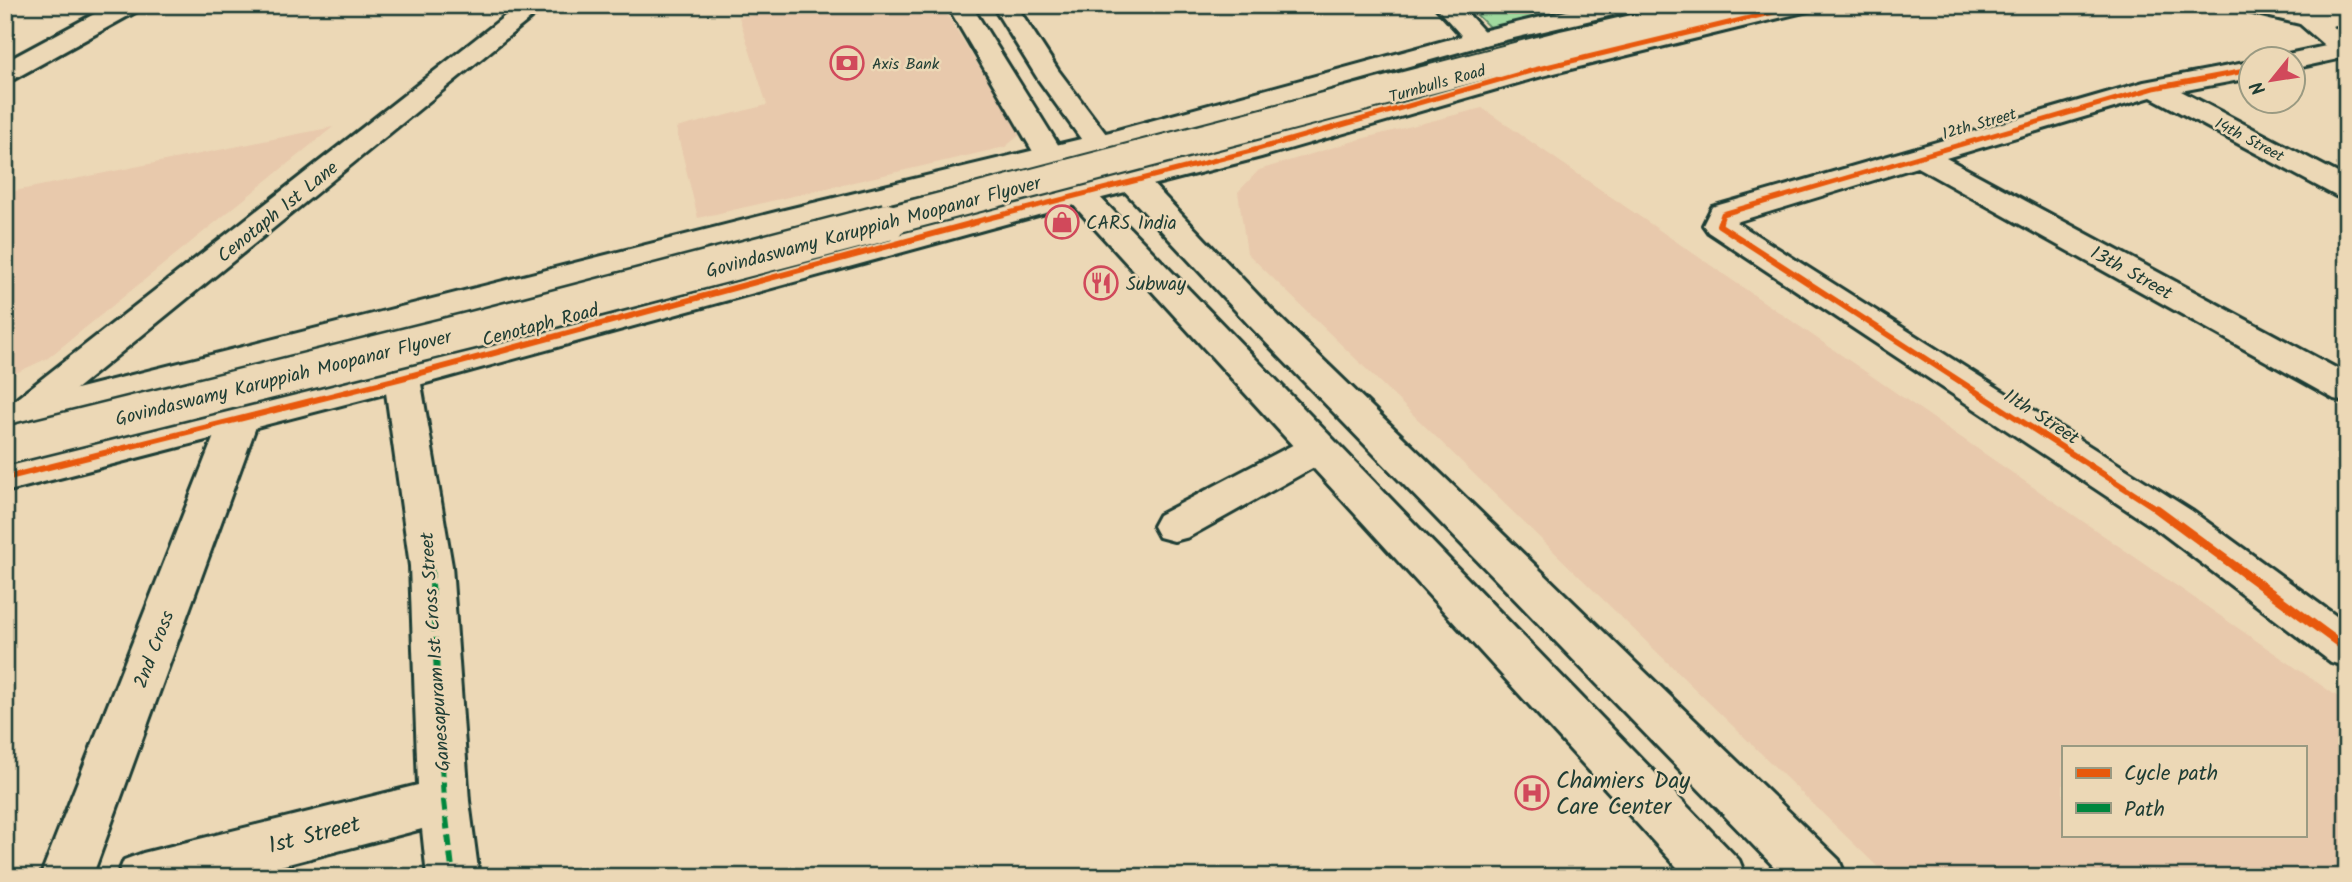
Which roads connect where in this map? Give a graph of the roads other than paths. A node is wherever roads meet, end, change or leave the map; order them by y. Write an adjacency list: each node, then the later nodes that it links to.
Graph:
1 (130, 5): 14 (street)
2 (535, 5): 27 (street, Cenotaph 1st Lane)
3 (959, 5): 19 (street)
4 (1004, 5): 17 (street)
5 (1446, 5): 11 (street)
6 (1625, 5): 11 (street, Turnbulls Road)
7 (1740, 5): 27 (street, Govindaswamy Karuppiah Moopanar Flyover, bridge)
8 (1803, 5): 20 (street, Turnbulls Road)
9 (2249, 5): 10 (street)
10 (2328, 11): 12 (street)
11 (1478, 39): 17 (street, Turnbulls Road)
12 (2346, 50): 13 (street)
13 (2306, 58)
14 (5, 73)
15 (2236, 73): 16 (street, 12th Street)
16 (2154, 88): 18 (street, 12th Street); 21 (street, 14th Street)
17 (1109, 141): 19 (street, Cenotaph Road); 20 (street)
18 (1917, 155): 23 (street, 12th Street); 25 (street, 13th Street)
19 (1041, 157): 22 (street); 27 (street, Cenotaph Road)
20 (1142, 178): 22 (street, Turnbulls Road); 37 (street)
21 (2347, 190)
22 (1070, 197): 24 (street, Cenotaph Road); 28 (street)
23 (1719, 219): 31 (street, 11th Street)
24 (401, 378): 26 (street, Cenotaph Road); 32 (street, Ganesapuram 1st Cross Street)
25 (2347, 390)
26 (239, 421): 29 (street, Cenotaph Road); 33 (street, 2nd Cross)
27 (10, 427)
28 (1318, 448): 30 (street); 36 (street)
29 (5, 478)
30 (1174, 526)
31 (2347, 649)
32 (444, 801): 34 (street, 1st Street); 35 (street, Ganesapuram 1st Cross Street)
33 (66, 877)
34 (143, 877)
35 (453, 877)
36 (1720, 877)
37 (1820, 877)

